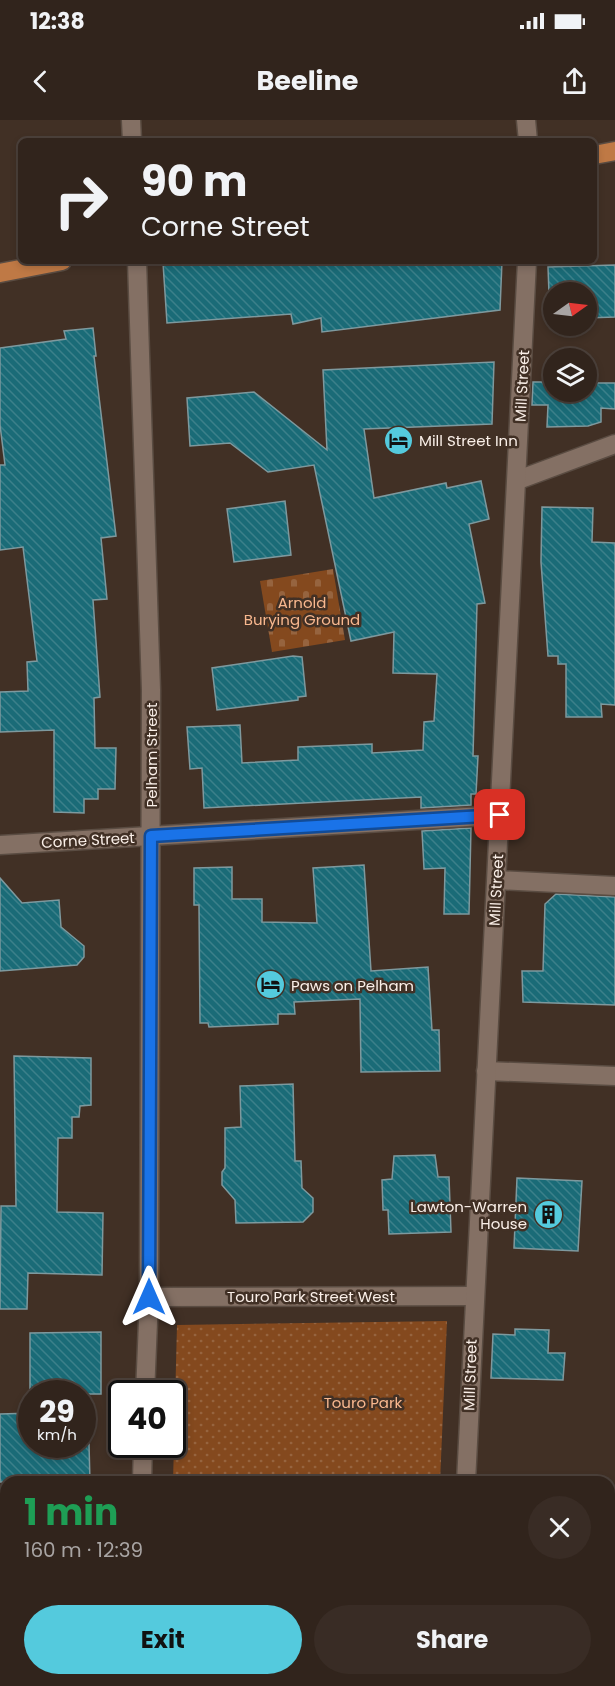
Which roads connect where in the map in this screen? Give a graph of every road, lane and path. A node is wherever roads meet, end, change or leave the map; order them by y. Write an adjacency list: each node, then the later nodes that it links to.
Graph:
1 (131, 120): 3 (street)
2 (526, 120): 4 (street)
3 (132, 138)
4 (528, 138)
5 (615, 151): 6 (main road)
6 (597, 154)
7 (46, 264): 10 (main road)
8 (138, 264): 14 (street, Pelham Street)
9 (527, 264): 12 (street, Mill Street)
10 (0, 273)
11 (615, 444): 12 (street)
12 (518, 480): 13 (street, Mill Street)
13 (500, 815): 14 (street, Corne Street); 16 (street, Mill Street)
14 (151, 836): 15 (street, Corne Street); 21 (street, Pelham Street)
15 (0, 845)
16 (497, 880): 17 (street); 18 (street, Mill Street)
17 (615, 886)
18 (486, 1071): 19 (street); 20 (street, Mill Street)
19 (615, 1076)
20 (474, 1296): 21 (street, Touro Park Street West); 25 (street, Mill Street)
21 (149, 1297): 22 (street, Pelham Street)
22 (146, 1380)
23 (143, 1458): 24 (street)
24 (142, 1476)
25 (466, 1476)

